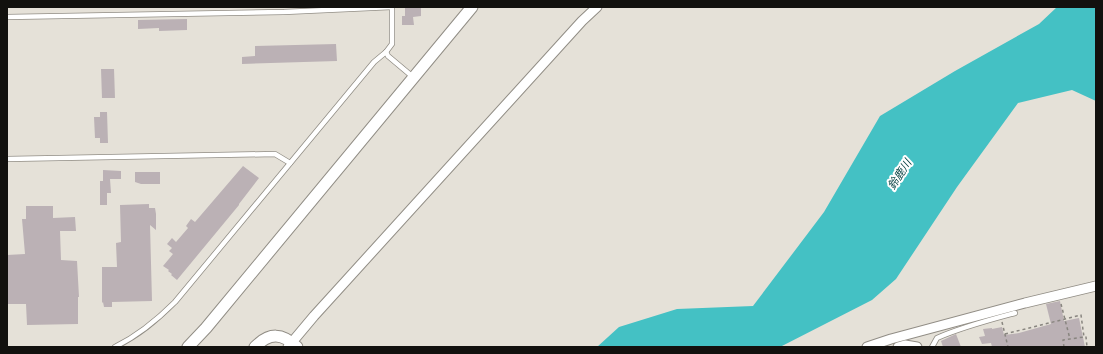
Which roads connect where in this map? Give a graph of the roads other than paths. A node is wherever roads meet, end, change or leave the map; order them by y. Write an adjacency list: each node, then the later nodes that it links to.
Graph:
1 (392, 7): 4 (lane); 5 (lane)
2 (472, 7): 6 (street)
3 (597, 7): 11 (street)
4 (7, 17)
5 (387, 54): 6 (lane); 8 (lane)
6 (410, 75): 13 (street)
7 (7, 159): 8 (lane)
8 (290, 163): 12 (lane)
9 (1096, 286): 15 (street)
10 (1016, 313): 18 (lane)
11 (293, 345): 14 (street)
12 (115, 347)
13 (188, 347)
14 (255, 347)
15 (867, 347)
16 (898, 347): 17 (street)
17 (917, 347)
18 (932, 347)

